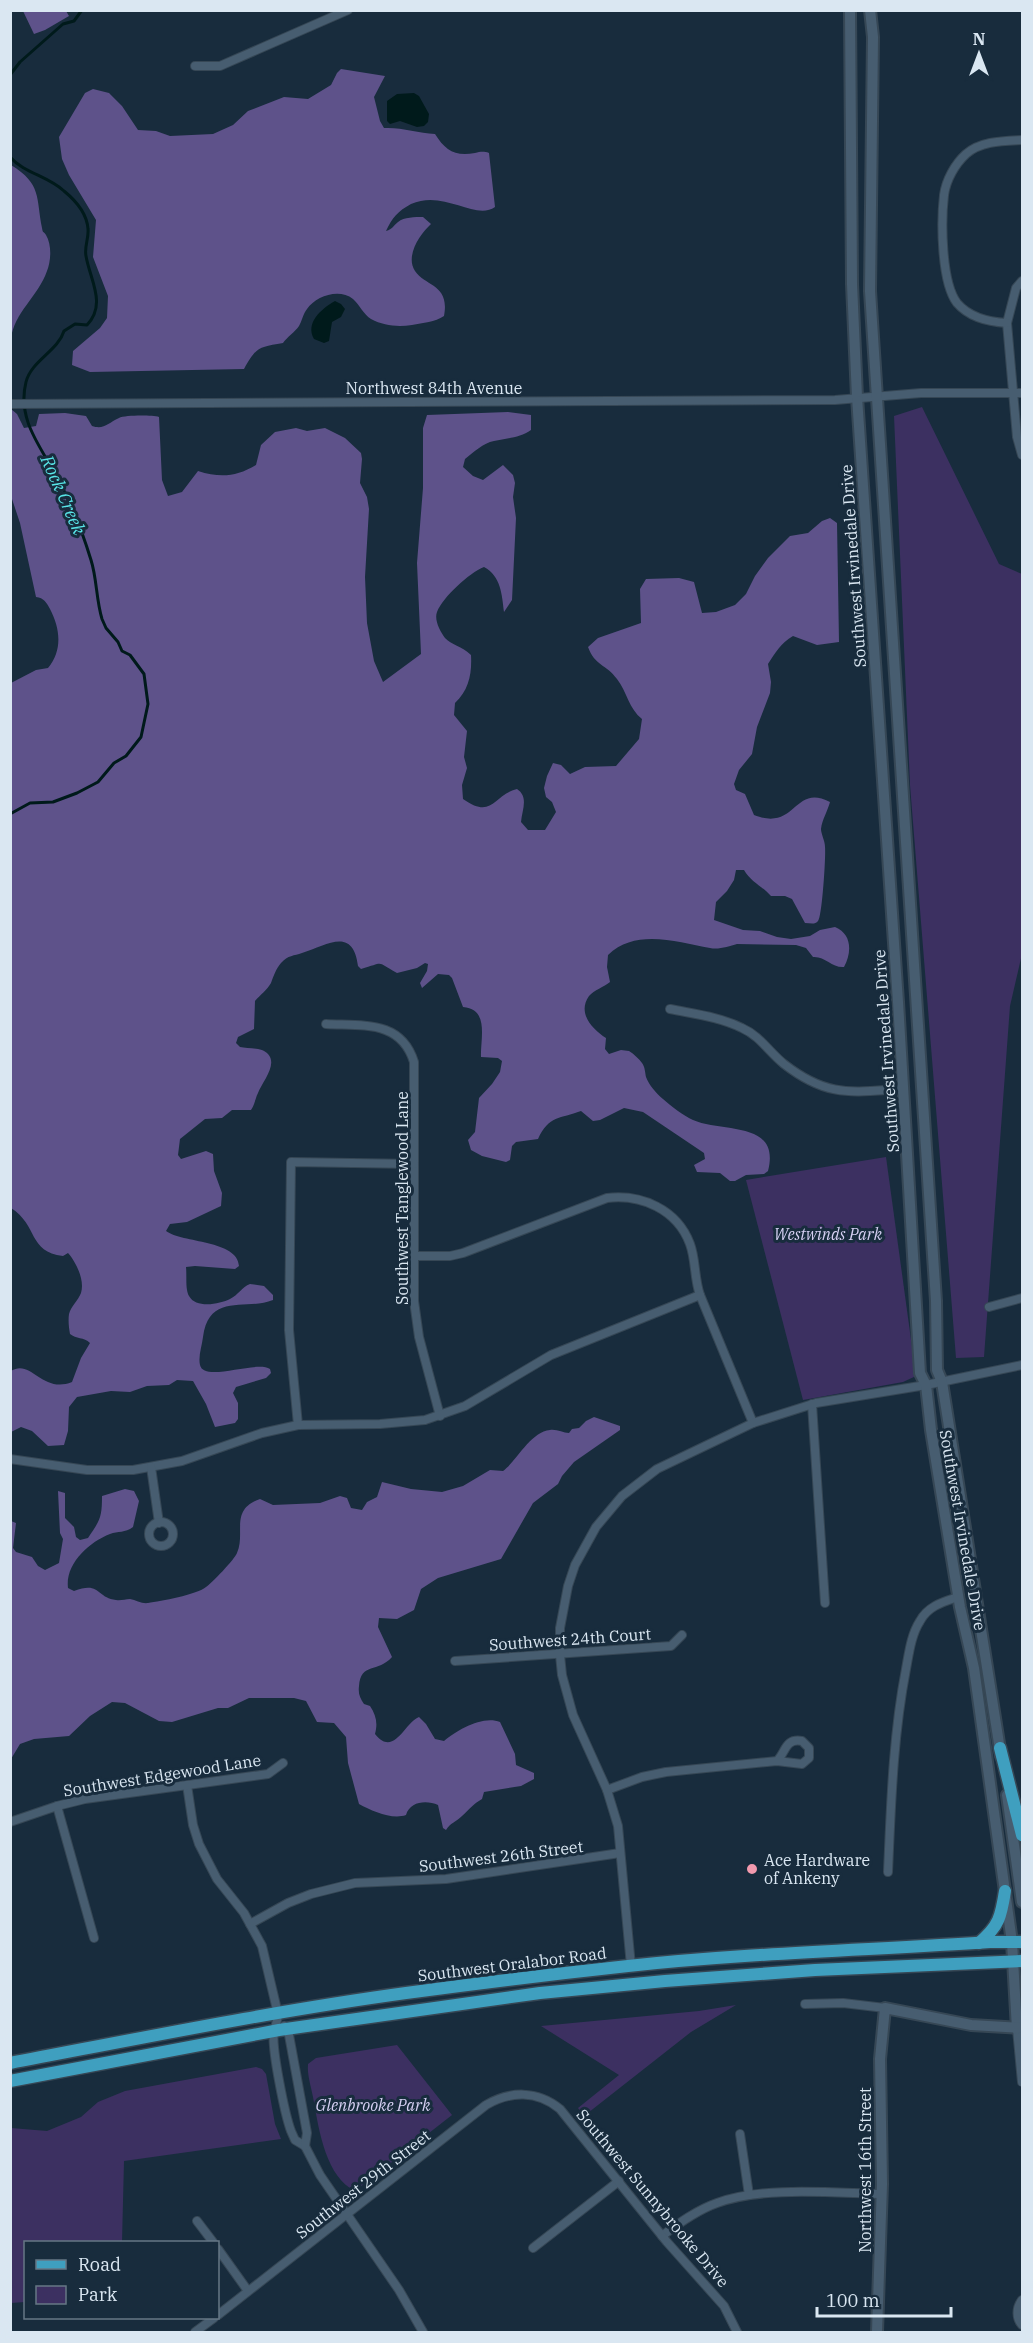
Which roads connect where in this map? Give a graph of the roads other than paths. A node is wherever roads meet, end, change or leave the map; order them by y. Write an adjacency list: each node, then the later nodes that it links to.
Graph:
1 (348, 10): 4 (street)
2 (850, 10): 11 (main road, Southwest Irvinedale Drive)
3 (870, 10): 10 (main road, Southwest Irvinedale Drive)
4 (195, 66)
5 (1023, 140): 7 (street)
6 (1023, 281): 7 (street)
7 (1007, 323): 8 (street)
8 (1013, 393): 9 (street, Northwest 84th Avenue); 10 (street, Northwest 84th Avenue); 13 (street)
9 (1023, 393)
10 (877, 396): 11 (street, Northwest 84th Avenue); 14 (main road, Southwest Irvinedale Drive)
11 (857, 397): 12 (street, Northwest 84th Avenue); 15 (main road, Southwest Irvinedale Drive)
12 (12, 404)
13 (1023, 455)
14 (909, 902): 15 (main road); 25 (main road, Southwest Irvinedale Drive)
15 (891, 903): 18 (main road, Southwest Irvinedale Drive)
16 (670, 1009): 18 (street)
17 (326, 1024): 19 (street, Southwest Tanglewood Lane)
18 (903, 1089): 26 (main road, Southwest Irvinedale Drive)
19 (414, 1164): 20 (street, Southwest Tanglewood Lane); 30 (street)
20 (413, 1257): 21 (street); 28 (street, Southwest Tanglewood Lane)
21 (700, 1294): 28 (street); 29 (street)
22 (1023, 1298): 23 (street)
23 (989, 1307)
24 (1023, 1365): 25 (street)
25 (942, 1382): 26 (street); 39 (main road, Southwest Irvinedale Drive)
26 (926, 1385): 27 (street); 34 (main road, Southwest Irvinedale Drive)
27 (812, 1404): 29 (street); 35 (street)
28 (440, 1416): 30 (street)
29 (753, 1423): 37 (street)
30 (298, 1425): 32 (street)
31 (10, 1459): 32 (street)
32 (151, 1467): 33 (street)
33 (159, 1523)
34 (958, 1597): 48 (street); 49 (main road, Southwest Irvinedale Drive)
35 (825, 1603)
36 (682, 1635): 37 (street, Southwest 24th Court)
37 (560, 1655): 38 (street, Southwest 24th Court); 43 (street)
38 (455, 1661)
39 (1000, 1748): 46 (main road); 50 (main road, Southwest Irvinedale Drive)
40 (777, 1761): 43 (street)
41 (283, 1763): 42 (street, Southwest Edgewood Lane)
42 (187, 1785): 44 (street, Southwest Edgewood Lane); 51 (street)
43 (607, 1790): 47 (street)
44 (57, 1806): 45 (street, Southwest Edgewood Lane); 52 (street)
45 (10, 1822)
46 (1023, 1835)
47 (620, 1854): 51 (street, Southwest 26th Street); 56 (street)
48 (888, 1872)
49 (1005, 1891): 53 (main road, Southwest Irvinedale Drive); 54 (main road)
50 (1023, 1902)
51 (250, 1924): 59 (street)
52 (94, 1938)
53 (1017, 1942): 54 (main road, Southwest Oralabor Road); 55 (main road, Southwest Irvinedale Drive)
54 (979, 1943): 56 (main road, Southwest Oralabor Road)
55 (1018, 1961): 59 (main road, Southwest Oralabor Road); 60 (main road, Southwest Irvinedale Drive)
56 (632, 1966): 59 (main road, Southwest Oralabor Road)
57 (805, 2004): 58 (street)
58 (885, 2008): 60 (main road); 69 (main road, Northwest 16th Street)
59 (279, 2024): 61 (main road, Southwest Oralabor Road); 62 (main road, Southwest Oralabor Road); 66 (street); 66 (street)
60 (1020, 2028): 63 (street, Southwest Irvinedale Drive)
61 (10, 2063)
62 (10, 2081)
63 (1023, 2082)
64 (534, 2095): 67 (street, Southwest Sunnybrooke Drive); 70 (street, Southwest 29th Street)
65 (740, 2134): 68 (street)
66 (304, 2146): 70 (street)
67 (619, 2181): 72 (street, Southwest Sunnybrooke Drive); 74 (street)
68 (749, 2194): 69 (street); 72 (street)
69 (882, 2194): 84 (main road, Northwest 16th Street)
70 (348, 2214): 76 (street, Southwest 29th Street); 82 (street)
71 (197, 2221): 73 (street)
72 (662, 2236): 83 (street, Southwest Sunnybrooke Drive)
73 (212, 2241)
74 (533, 2248)
75 (219, 2250): 76 (street)
76 (248, 2291): 78 (street, Southwest 29th Street)
77 (1023, 2300): 80 (street)
78 (219, 2314)
79 (213, 2319): 81 (street)
80 (1023, 2325)
81 (195, 2332)
82 (423, 2332)
83 (737, 2332)
84 (878, 2332)

